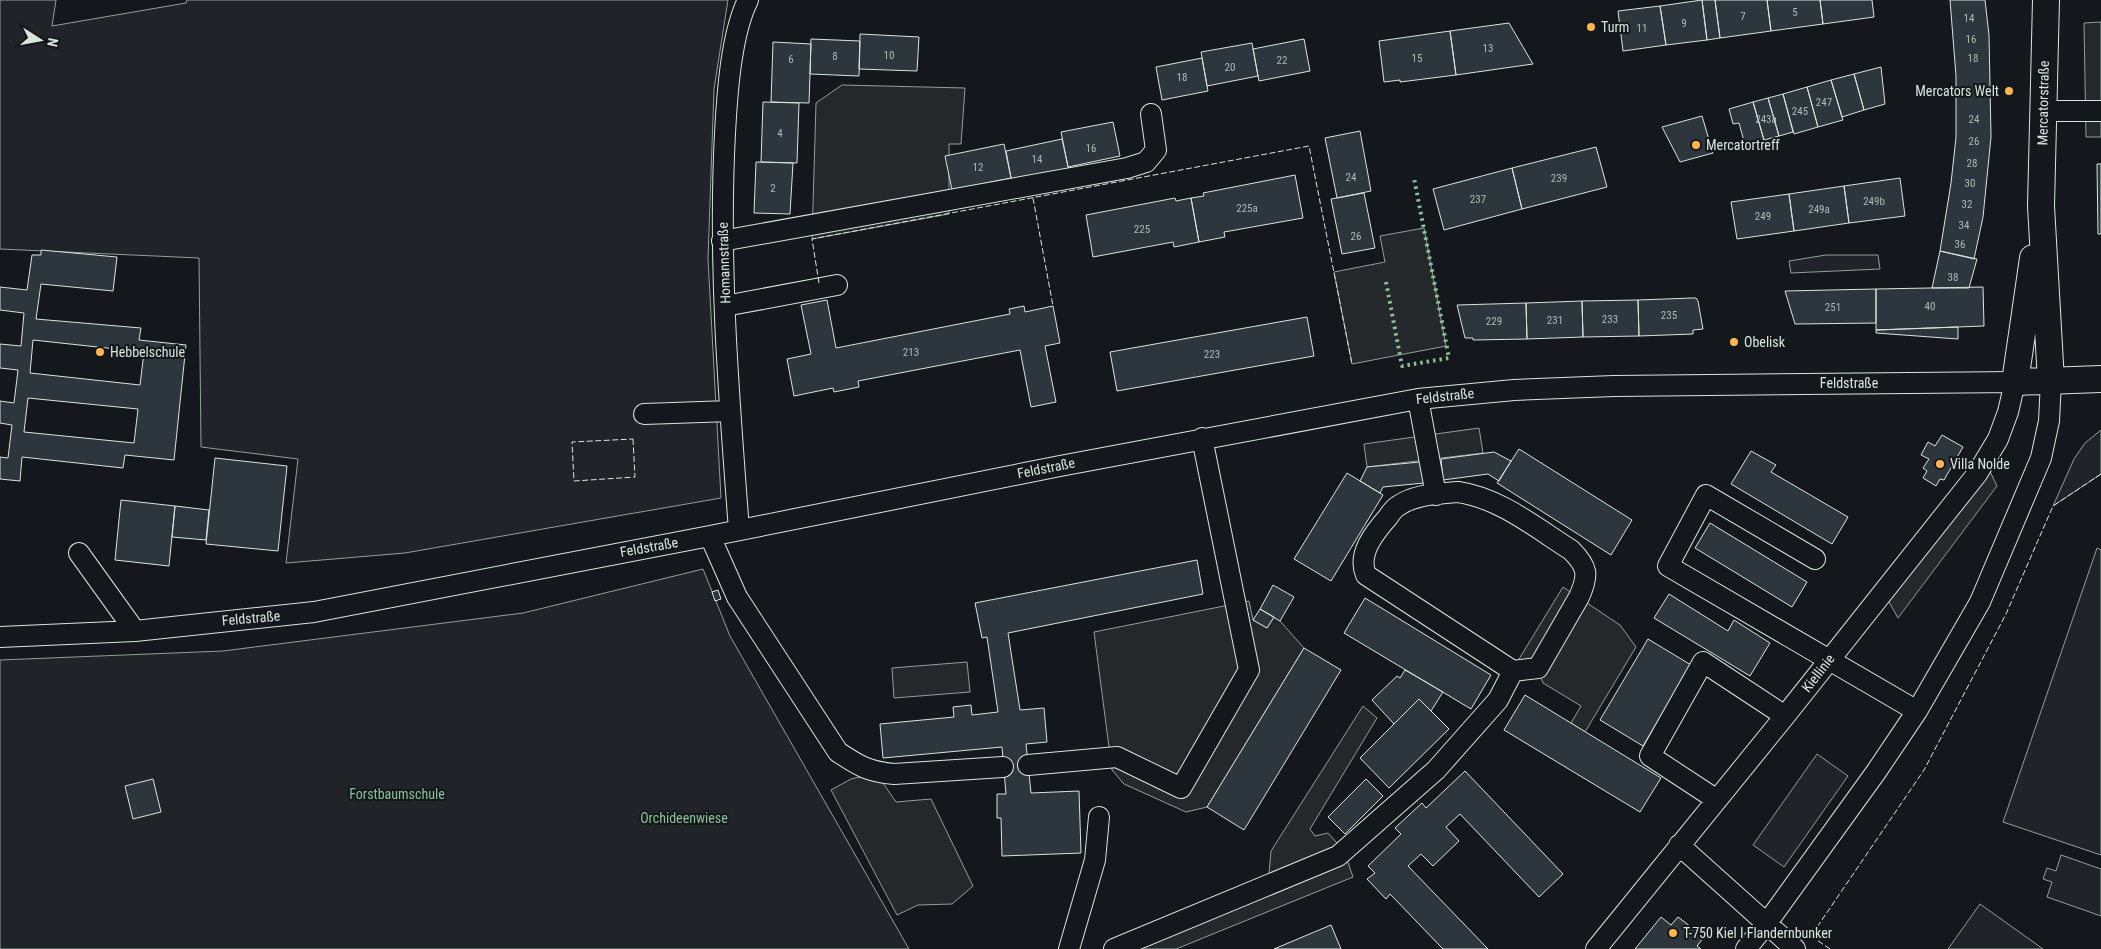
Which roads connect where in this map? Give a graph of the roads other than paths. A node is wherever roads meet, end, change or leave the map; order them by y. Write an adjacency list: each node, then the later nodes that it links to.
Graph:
1 (748, 0): 7 (street, Homannstraße)
2 (2046, 0): 3 (main road, Mercatorstraße)
3 (2043, 111): 4 (street); 6 (main road, Mercatorstraße)
4 (2101, 111)
5 (1151, 114): 7 (street)
6 (2041, 206): 11 (main road, Mercatorstraße); 12 (main road, Mercatorstraße)
7 (722, 241): 9 (street, Homannstraße)
8 (837, 286): 9 (street)
9 (725, 306): 14 (street, Homannstraße)
10 (2101, 378): 11 (main road, Feldstraße)
11 (2052, 381): 12 (main road, Feldstraße); 26 (street)
12 (2015, 382): 13 (street, Feldstraße); 24 (street, Kiellinie)
13 (1418, 399): 16 (street, Feldstraße); 17 (street)
14 (730, 411): 15 (street); 18 (street, Homannstraße)
15 (644, 414)
16 (1202, 438): 18 (street, Feldstraße); 28 (street)
17 (1436, 494): 25 (street); 25 (street)
18 (739, 530): 19 (street, Feldstraße)
19 (710, 536): 22 (street, Feldstraße); 29 (street)
20 (79, 553): 22 (street)
21 (1815, 559): 24 (street)
22 (135, 631): 23 (street, Feldstraße)
23 (0, 637)
24 (1828, 660): 26 (street); 27 (street, Kiellinie)
25 (1513, 671): 35 (street)
26 (1917, 711): 33 (street)
27 (1785, 716): 30 (street, Kiellinie); 30 (street)
28 (1028, 765)
29 (1003, 767)
30 (1717, 800): 32 (street, Kiellinie)
31 (1099, 817): 34 (street)
32 (1679, 845): 33 (street); 36 (street, Kiellinie)
33 (1768, 923): 37 (street); 38 (street)
34 (1069, 949)
35 (1114, 949)
36 (1596, 949)
37 (1746, 949)
38 (1795, 949)

